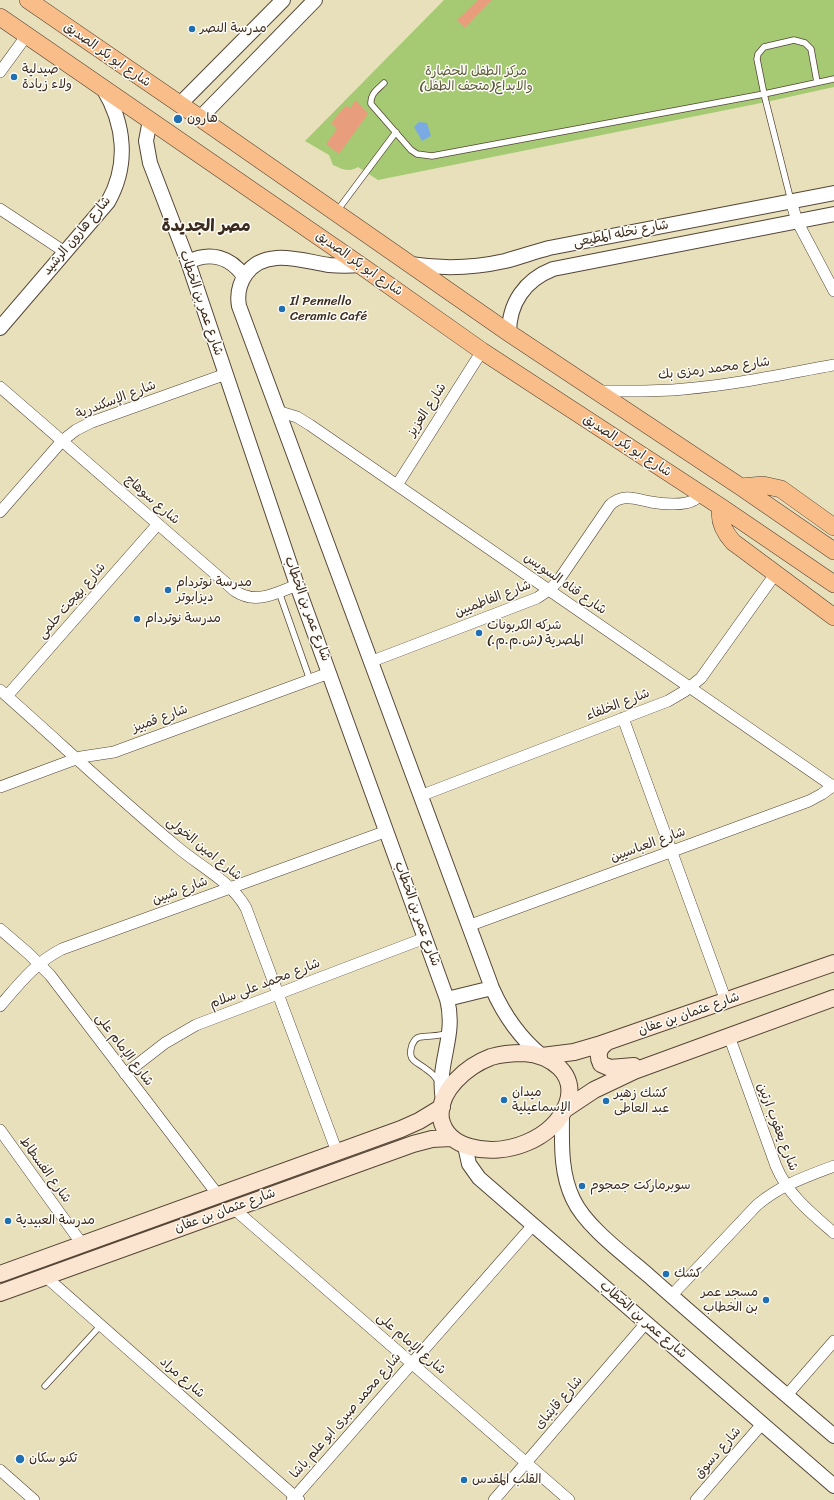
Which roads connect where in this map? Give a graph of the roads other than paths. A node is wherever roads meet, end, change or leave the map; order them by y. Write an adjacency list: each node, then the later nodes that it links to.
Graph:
1 (28, 0): 12 (main road, شارع ابو بكر الصديق)
2 (283, 0): 12 (street)
3 (315, 0): 13 (street)
4 (0, 16): 5 (main road, شارع ابو بكر الصديق)
5 (27, 35): 6 (street); 10 (main road, شارع ابو بكر الصديق)
6 (0, 72)
7 (834, 79): 8 (lane)
8 (817, 82): 11 (lane); 11 (lane)
9 (384, 83): 15 (lane)
10 (101, 86): 14 (main road, شارع ابو بكر الصديق); 22 (street, شارع هارون الرشيد)
11 (764, 94): 15 (lane); 17 (lane)
12 (180, 104): 13 (main road, شارع ابو بكر الصديق)
13 (200, 118): 19 (main road, شارع ابو بكر الصديق)
14 (150, 120): 23 (street, شارع عمر بن الخطاب); 25 (main road, شارع ابو بكر الصديق)
15 (396, 132): 19 (lane)
16 (834, 193): 17 (street, شارع نخله المطيعى)
17 (791, 201): 21 (street); 24 (street, شارع نخله المطيعى)
18 (0, 209): 22 (street)
19 (336, 213): 24 (main road, شارع ابو بكر الصديق)
20 (834, 214): 21 (street, شارع نخله المطيعى)
21 (797, 222): 27 (street); 29 (street, شارع نخله المطيعى)
22 (65, 252): 28 (street, شارع هارون الرشيد)
23 (188, 262): 26 (street); 32 (street, شارع عمر بن الخطاب)
24 (409, 264): 29 (main road, شارع ابو بكر الصديق)
25 (360, 265): 26 (street); 30 (main road, شارع ابو بكر الصديق)
26 (244, 276): 35 (street)
27 (834, 291)
28 (0, 328)
29 (509, 334): 34 (main road, شارع ابو بكر الصديق)
30 (482, 351): 37 (street, شارع العزيز); 39 (main road, شارع ابو بكر الصديق)
31 (834, 365): 34 (street, شارع محمد رمزى بك)
32 (226, 374): 36 (street, شارع الإسكندرية); 47 (street, شارع عمر بن الخطاب)
33 (0, 387): 36 (street, شارع سوهاج)
34 (596, 391): 38 (main road, شارع ابو بكر الصديق)
35 (277, 411): 37 (street, شارع قناه السويس); 51 (street)
36 (62, 441): 41 (street, شارع الإسكندرية); 42 (street, شارع سوهاج)
37 (397, 485): 48 (street, شارع قناه السويس)
38 (741, 487): 43 (main road); 44 (main road, شارع ابو بكر الصديق)
39 (701, 494): 40 (main road, شارع ابو بكر الصديق); 48 (street, شارع الفاطميين)
40 (721, 507): 45 (main road); 46 (main road, شارع ابو بكر الصديق)
41 (0, 512)
42 (158, 524): 49 (street, شارع سوهاج); 55 (street, شارع بهجت حلمى)
43 (834, 527)
44 (834, 551)
45 (776, 573): 50 (main road); 54 (street, شارع الخلفاء)
46 (834, 584)
47 (298, 585): 49 (street, شارع سوهاج); 52 (street, شارع عمر بن الخطاب)
48 (549, 590): 51 (street, شارع الفاطميين); 54 (street, شارع قناه السويس)
49 (279, 592): 53 (lane)
50 (834, 617)
51 (370, 662): 60 (street)
52 (329, 672): 53 (street, شارع قمبيز); 61 (street, شارع عمر بن الخطاب)
53 (310, 680): 57 (street, شارع قمبيز)
54 (690, 688): 56 (street, شارع الخلفاء); 58 (street, شارع قناه السويس)
55 (4, 693): 57 (street, شارع امين الخولى)
56 (623, 718): 60 (street, شارع الخلفاء); 62 (street)
57 (77, 758): 59 (street, شارع قمبيز); 63 (street, شارع امين الخولى)
58 (834, 786): 62 (street, شارع العباسيين)
59 (0, 787)
60 (420, 796): 64 (street)
61 (387, 831): 63 (street, شارع شبين); 66 (street, شارع عمر بن الخطاب)
62 (672, 851): 64 (street, شارع العباسيين); 73 (street)
63 (231, 888): 68 (street, شارع شبين); 70 (street, شارع امين الخولى)
64 (468, 926): 69 (street)
65 (0, 929): 68 (street, شارع الإمام على)
66 (425, 938): 70 (street, شارع محمد على سلام); 72 (street, شارع عمر بن الخطاب)
67 (834, 963): 73 (main road, شارع عثمان بن عفان)
68 (39, 964): 74 (street, شارع شبين); 80 (street, شارع الإمام على)
69 (492, 988): 72 (street); 78 (street)
70 (278, 994): 80 (street, شارع محمد على سلام); 85 (street, شارع امين الخولى)
71 (834, 998): 76 (main road)
72 (447, 999): 75 (street, شارع عمر بن الخطاب)
73 (726, 1000): 77 (main road, شارع عثمان بن عفان)
74 (0, 1006)
75 (450, 1033): 81 (street, شارع عمر بن الخطاب); 81 (lane)
76 (729, 1036): 79 (main road); 87 (street, شارع يعقوب ارتين)
77 (606, 1043): 78 (main road, شارع عثمان بن عفان); 79 (main road)
78 (542, 1056): 81 (main road); 82 (main road)
79 (650, 1064): 82 (main road)
80 (125, 1074): 88 (street, شارع الإمام على)
81 (442, 1098): 84 (main road); 85 (main road, شارع عثمان بن عفان)
82 (563, 1112): 84 (main road); 96 (street)
83 (0, 1130): 92 (street, شارع الفسطاط)
84 (458, 1142): 89 (main road, شارع عثمان بن عفان); 90 (street, شارع عمر بن الخطاب)
85 (337, 1152): 88 (main road, شارع عثمان بن عفان)
86 (834, 1166): 87 (street)
87 (785, 1185): 91 (street, شارع يعقوب ارتين); 96 (street)
88 (218, 1195): 92 (main road, شارع عثمان بن عفان)
89 (233, 1208): 94 (main road, شارع عثمان بن عفان); 100 (street, شارع الإمام على)
90 (533, 1225): 97 (street, شارع عمر بن الخطاب); 100 (street, شارع محمد صبرى ابو علم باشا)
91 (834, 1233)
92 (82, 1244): 93 (main road, شارع عثمان بن عفان)
93 (0, 1274)
94 (45, 1276): 95 (main road, شارع عثمان بن عفان); 98 (street, شارع مراد)
95 (0, 1293)
96 (671, 1296): 102 (street)
97 (646, 1323): 103 (street, شارع عمر بن الخطاب); 105 (street, شارع قايتباى)
98 (101, 1325): 101 (lane); 108 (street, شارع مراد)
99 (834, 1341): 102 (street)
100 (411, 1363): 105 (street, شارع الإمام على); 108 (street, شارع محمد صبرى ابو علم باشا)
101 (45, 1386)
102 (786, 1395): 104 (street)
103 (762, 1424): 107 (street, شارع عمر بن الخطاب); 112 (street, شارع دسوق)
104 (834, 1436)
105 (526, 1463): 110 (street, شارع قايتباى); 111 (street, شارع الإمام على)
106 (0, 1470): 109 (street)
107 (834, 1486)
108 (295, 1499)
109 (34, 1500)
110 (494, 1500)
111 (570, 1500)
112 (696, 1500)

